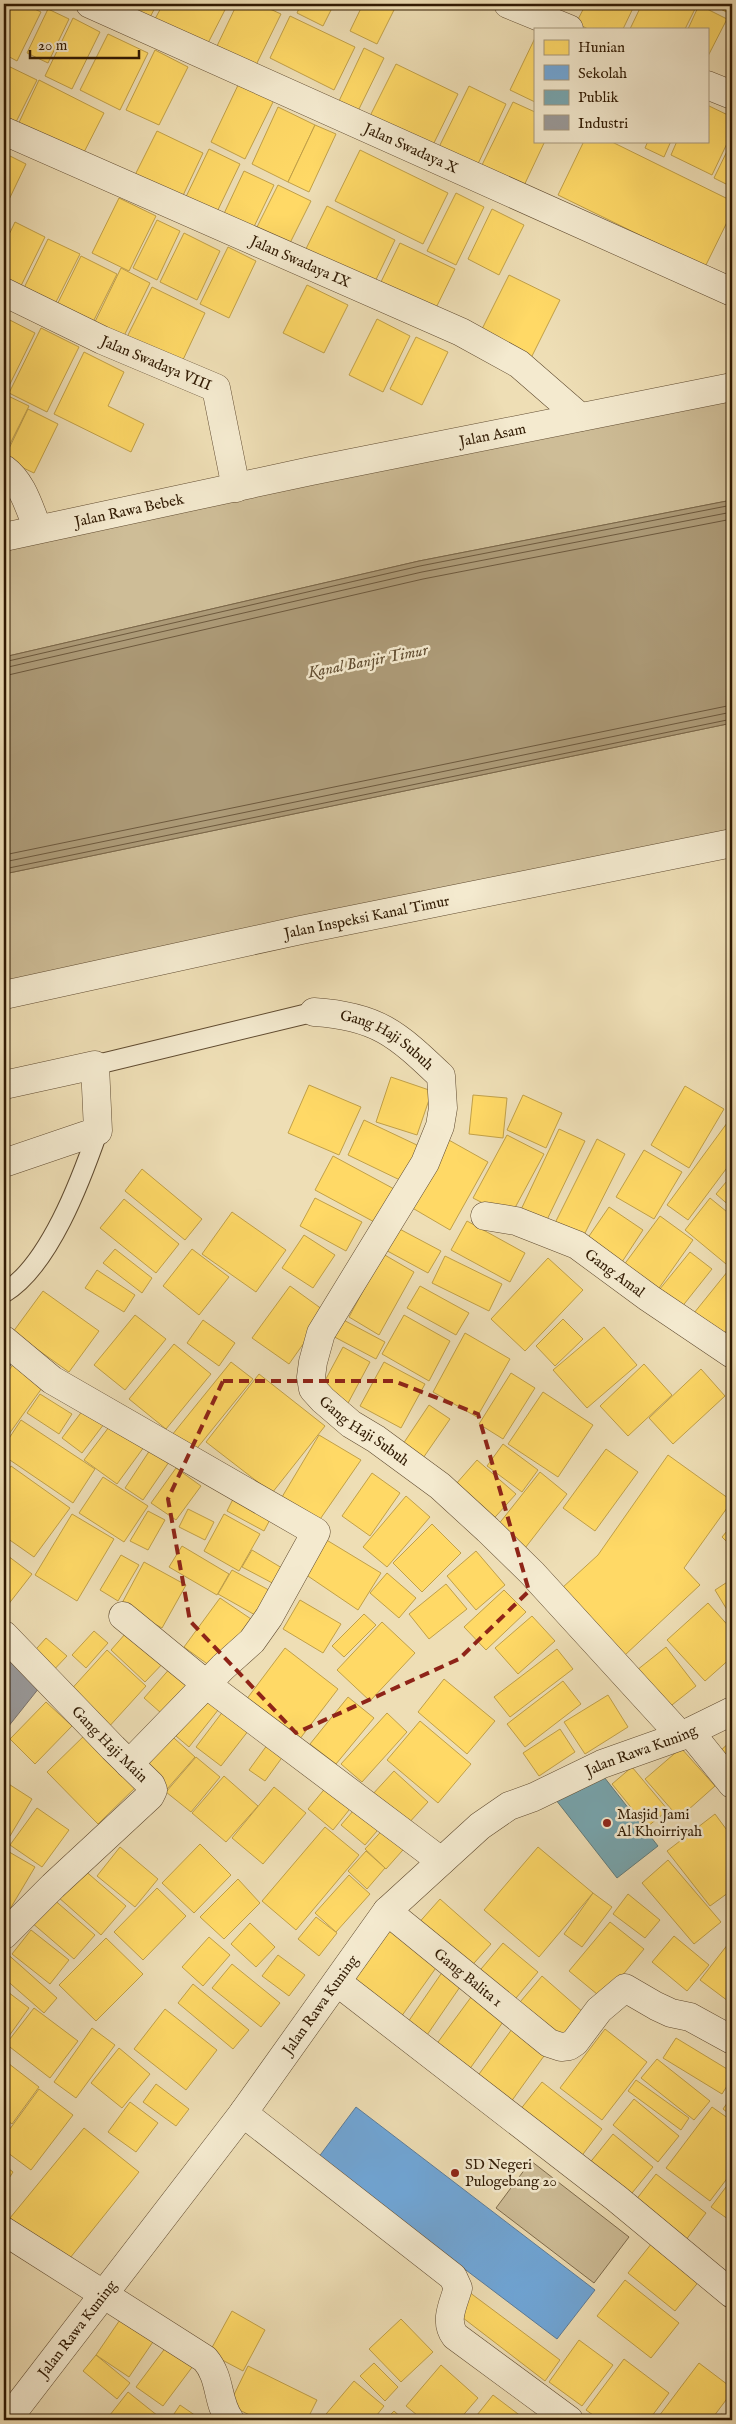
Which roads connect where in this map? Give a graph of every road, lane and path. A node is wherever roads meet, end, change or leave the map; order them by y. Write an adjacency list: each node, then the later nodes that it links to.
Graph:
1 (90, 4): 8 (street, Jalan Swadaya X)
2 (508, 4): 3 (street)
3 (553, 19)
4 (708, 85): 5 (street)
5 (732, 95)
6 (4, 131): 10 (street, Jalan Swadaya IX)
7 (4, 292): 12 (street, Jalan Swadaya VIII)
8 (732, 292)
9 (732, 388): 10 (street, Jalan Asam)
10 (580, 417): 12 (street, Jalan Asam)
11 (4, 469): 13 (street)
12 (245, 486): 13 (street, Jalan Rawa Bebek)
13 (38, 530): 14 (street, Jalan Rawa Bebek)
14 (4, 537)
15 (732, 843): 16 (street, Jalan Inspeksi Kanal Timur)
16 (4, 995)
17 (314, 1012): 18 (lane); 30 (street, Gang Haji Subuh)
18 (95, 1065): 19 (street); 20 (street)
19 (4, 1085)
20 (98, 1131): 21 (street); 23 (lane)
21 (4, 1163)
22 (485, 1216): 25 (street, Gang Amal)
23 (4, 1293)
24 (4, 1340): 28 (street)
25 (732, 1354)
26 (123, 1616): 28 (street)
27 (4, 1635): 31 (street, Gang Haji Main)
28 (206, 1684): 31 (street); 33 (street)
29 (732, 1711): 30 (street, Jalan Rawa Kuning)
30 (686, 1734): 32 (street, Gang Haji Subuh); 33 (street, Jalan Rawa Kuning)
31 (129, 1764): 35 (street, Gang Haji Main)
32 (732, 1784)
33 (441, 1861): 34 (street, Jalan Rawa Kuning)
34 (387, 1911): 36 (street, Jalan Rawa Kuning); 37 (street, Gang Balita 1)
35 (4, 1935)
36 (337, 1982): 38 (street, Jalan Rawa Kuning); 40 (street)
37 (732, 2040)
38 (243, 2113): 41 (street, Jalan Rawa Kuning); 42 (street)
39 (4, 2230): 41 (street)
40 (732, 2294)
41 (104, 2295): 43 (street, Jalan Rawa Kuning); 44 (street)
42 (559, 2418)
43 (7, 2420)
44 (230, 2420)

